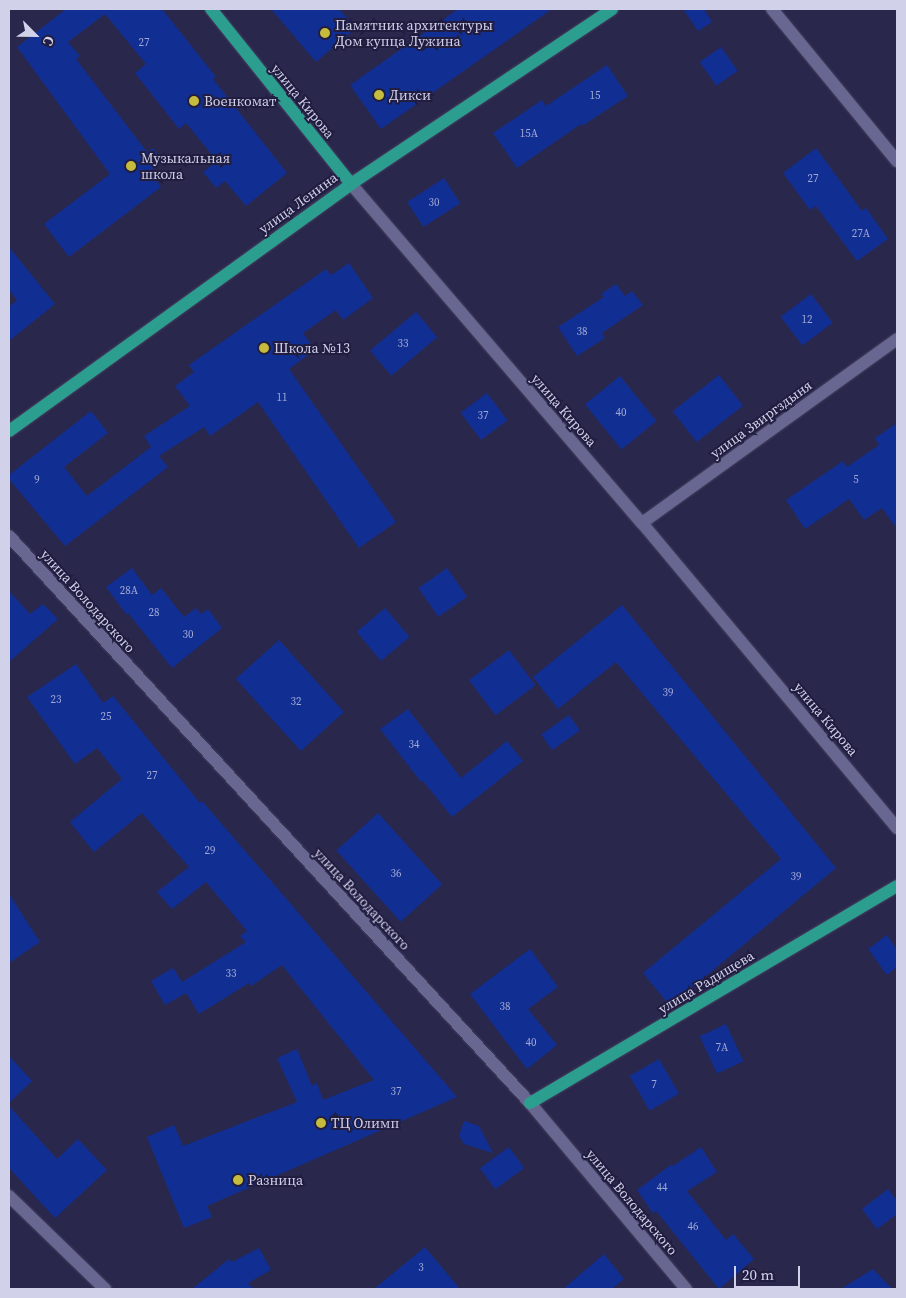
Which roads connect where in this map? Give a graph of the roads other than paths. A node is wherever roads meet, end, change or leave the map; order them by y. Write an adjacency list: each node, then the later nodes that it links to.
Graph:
1 (211, 9): 5 (main road, улица Кирова)
2 (612, 9): 5 (main road, улица Ленина)
3 (772, 9): 4 (street)
4 (897, 161)
5 (351, 184): 7 (main road, улица Ленина); 8 (street, улица Кирова)
6 (897, 339): 8 (street, улица Звиргздыня)
7 (9, 431)
8 (642, 523): 10 (street, улица Кирова)
9 (9, 536): 12 (street, улица Володарского)
10 (897, 828)
11 (897, 886): 12 (main road, улица Радищева)
12 (530, 1104): 15 (street, улица Володарского)
13 (9, 1196): 14 (street)
14 (105, 1289)
15 (686, 1289)

